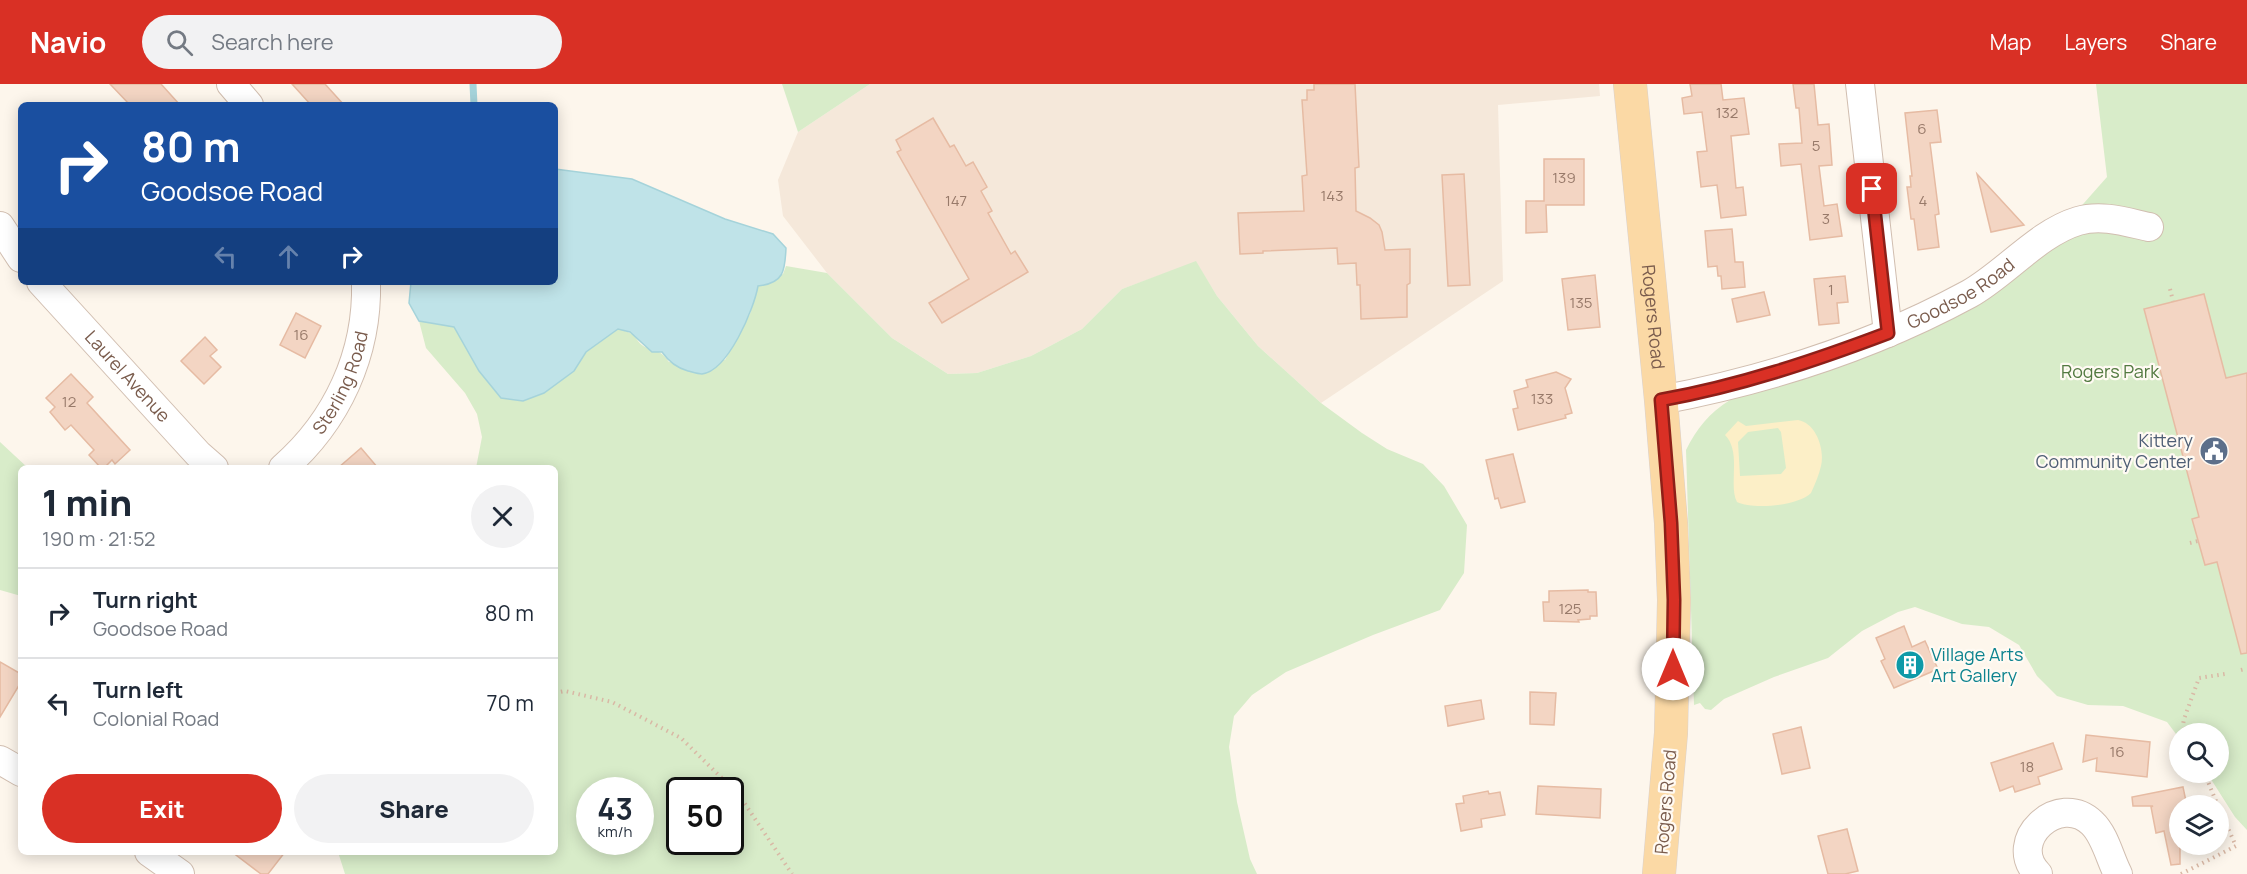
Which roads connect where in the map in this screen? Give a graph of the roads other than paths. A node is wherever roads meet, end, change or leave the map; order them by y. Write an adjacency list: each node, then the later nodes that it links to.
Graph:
1 (231, 84): 4 (street)
2 (1630, 84): 11 (main road, Rogers Road)
3 (1860, 84): 10 (street)
4 (246, 102)
5 (0, 226): 7 (street)
6 (2149, 227): 10 (street, Goodsoe Road)
7 (18, 253)
8 (44, 285): 12 (street, Laurel Avenue)
9 (366, 285): 13 (street, Sterling Road)
10 (1888, 333): 11 (street, Goodsoe Road)
11 (1661, 400): 18 (main road, Rogers Road)
12 (211, 465)
13 (286, 465)
14 (0, 760): 15 (street)
15 (18, 770)
16 (153, 855): 17 (street)
17 (180, 874)
18 (1659, 874)
19 (2038, 874): 20 (street)
20 (2118, 874)

